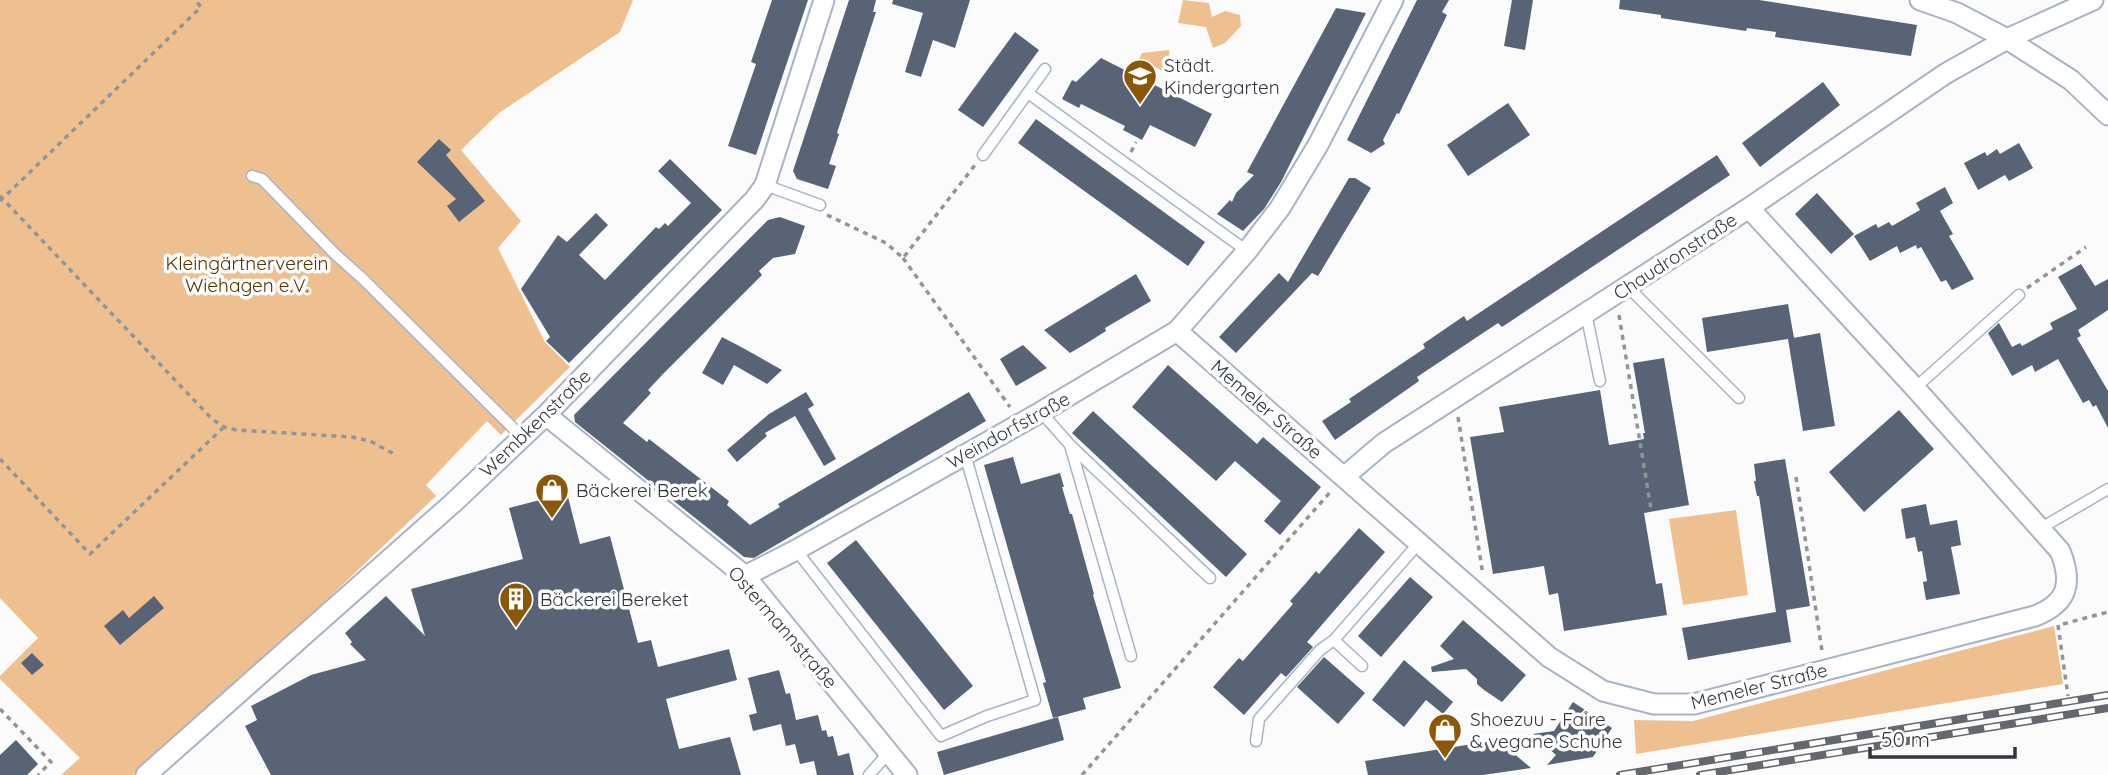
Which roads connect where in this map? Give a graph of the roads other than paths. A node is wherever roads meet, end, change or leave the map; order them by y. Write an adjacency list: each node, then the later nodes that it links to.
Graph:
1 (824, 0): 11 (street, Wembkenstraße)
2 (1393, 0): 14 (street, Weindorfstraße)
3 (1920, 0): 5 (street)
4 (2092, 0): 5 (street, Chaudronstraße)
5 (2007, 38): 8 (street); 13 (street, Chaudronstraße)
6 (1045, 69): 7 (lane)
7 (1028, 93): 9 (lane); 14 (lane)
8 (2108, 115)
9 (983, 155)
10 (252, 176): 24 (lane)
11 (765, 185): 12 (lane); 23 (street, Wembkenstraße)
12 (820, 205)
13 (1749, 208): 15 (street, Chaudronstraße); 20 (street)
14 (1247, 251): 18 (street, Weindorfstraße)
15 (1621, 290): 17 (street, Chaudronstraße); 21 (lane)
16 (2019, 295): 20 (lane)
17 (1586, 313): 19 (lane); 27 (street, Chaudronstraße)
18 (1177, 331): 22 (street, Weindorfstraße); 27 (street, Memeler Straße)
19 (1600, 380)
20 (1915, 388): 29 (street)
21 (1739, 398)
22 (1041, 412): 25 (lane); 26 (street, Weindorfstraße)
23 (547, 415): 24 (street, Wembkenstraße); 32 (street, Ostermannstraße)
24 (522, 437): 39 (street, Wembkenstraße)
25 (1070, 445): 33 (lane); 35 (lane)
26 (965, 454): 31 (street, Weindorfstraße); 31 (lane)
27 (1345, 477): 30 (street, Memeler Straße)
28 (2108, 489): 29 (lane)
29 (2041, 528): 30 (street, Memeler Straße)
30 (1418, 544): 34 (lane)
31 (796, 550): 32 (street, Weindorfstraße)
32 (745, 576): 38 (street, Ostermannstraße)
33 (1210, 578)
34 (1334, 640): 36 (lane); 37 (lane)
35 (1131, 656)
36 (1362, 666)
37 (1256, 741)
38 (889, 751): 40 (lane); 41 (street, Ostermannstraße)
39 (146, 775)
40 (869, 775)
41 (906, 775)

